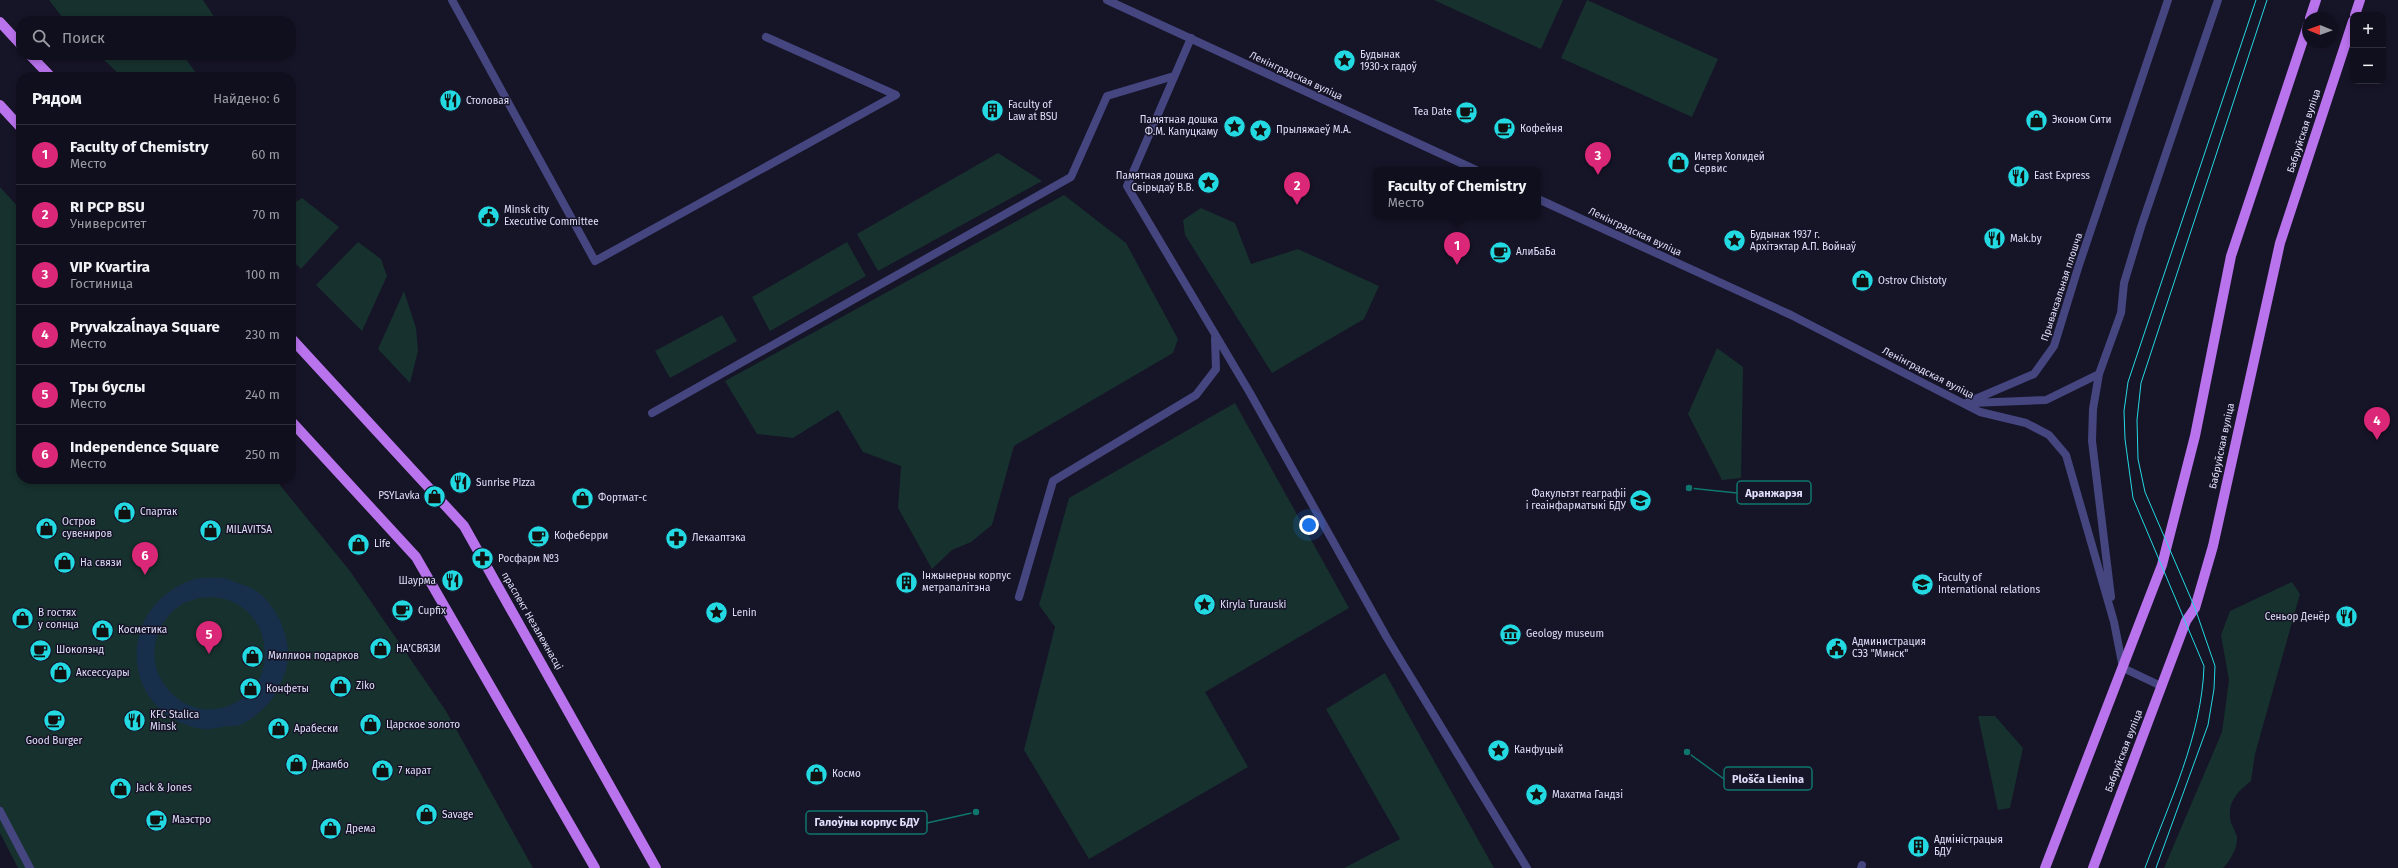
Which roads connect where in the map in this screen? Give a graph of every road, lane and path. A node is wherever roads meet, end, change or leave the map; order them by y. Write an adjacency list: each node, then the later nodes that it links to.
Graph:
1 (452, 0): 11 (street)
2 (1107, 0): 12 (street, Ленінградская вуліца)
3 (2168, 0): 25 (street, Прывакзальная плошча)
4 (2218, 0): 24 (street)
5 (2316, 0): 7 (main road)
6 (2360, 0): 8 (main road)
7 (2312, 12)
8 (2356, 12)
9 (0, 22): 13 (main road)
10 (2350, 30): 31 (main road, Бабруйская вуліца)
11 (766, 37)
12 (1191, 38): 17 (street); 20 (street, Ленінградская вуліца)
13 (16, 40)
14 (2302, 43): 30 (main road)
15 (35, 60): 16 (main road)
16 (46, 72)
17 (1174, 76): 22 (street); 26 (street)
18 (0, 105): 19 (main road)
19 (16, 123)
20 (1470, 167)
21 (1541, 199): 25 (street, Ленінградская вуліца)
22 (1215, 337): 28 (street); 36 (street)
23 (296, 343): 35 (main road, праспект Незалежнасці)
24 (2099, 374): 25 (street); 29 (street)
25 (1966, 403): 29 (street, Ленінградская вуліца)
26 (652, 413)
27 (296, 426): 34 (main road)
28 (1019, 597)
29 (2114, 622): 30 (street, Ленінградская вуліца)
30 (2123, 668): 31 (street); 37 (main road)
31 (2161, 686): 38 (main road, Бабруйская вуліца)
32 (0, 811): 33 (street)
33 (30, 868)
34 (595, 868)
35 (656, 868)
36 (1527, 868)
37 (2045, 868)
38 (2093, 868)

